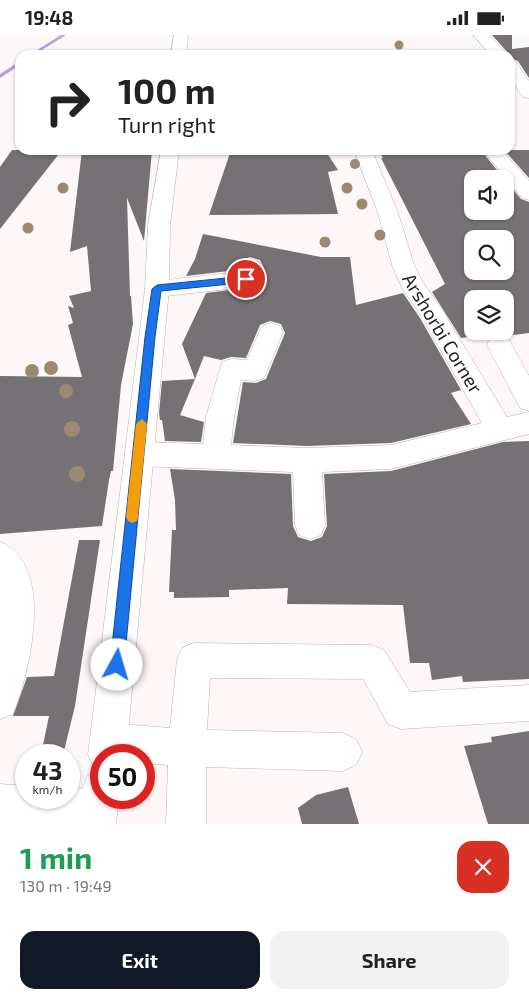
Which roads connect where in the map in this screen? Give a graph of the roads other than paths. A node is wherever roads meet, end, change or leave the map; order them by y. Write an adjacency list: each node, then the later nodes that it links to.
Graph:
1 (181, 35): 3 (street)
2 (480, 35): 4 (street)
3 (179, 50)
4 (495, 50)
5 (515, 72): 6 (street)
6 (529, 93)
7 (169, 155): 12 (street)
8 (365, 155): 17 (street, Arshorbi Corner)
9 (496, 155): 10 (street)
10 (529, 194)
11 (251, 267): 12 (street)
12 (157, 289): 18 (street)
13 (271, 332): 19 (street)
14 (499, 345): 15 (street)
15 (529, 400)
16 (529, 423): 17 (street)
17 (500, 429): 20 (street)
18 (139, 454): 19 (street); 25 (street)
19 (216, 458): 20 (street)
20 (307, 460): 21 (street)
21 (310, 525)
22 (0, 557): 23 (street)
23 (0, 701)
24 (529, 703): 27 (street)
25 (109, 744)
26 (155, 748): 27 (street)
27 (187, 748): 28 (street); 31 (street)
28 (343, 752)
29 (0, 804): 30 (street)
30 (90, 808)
31 (186, 824)

